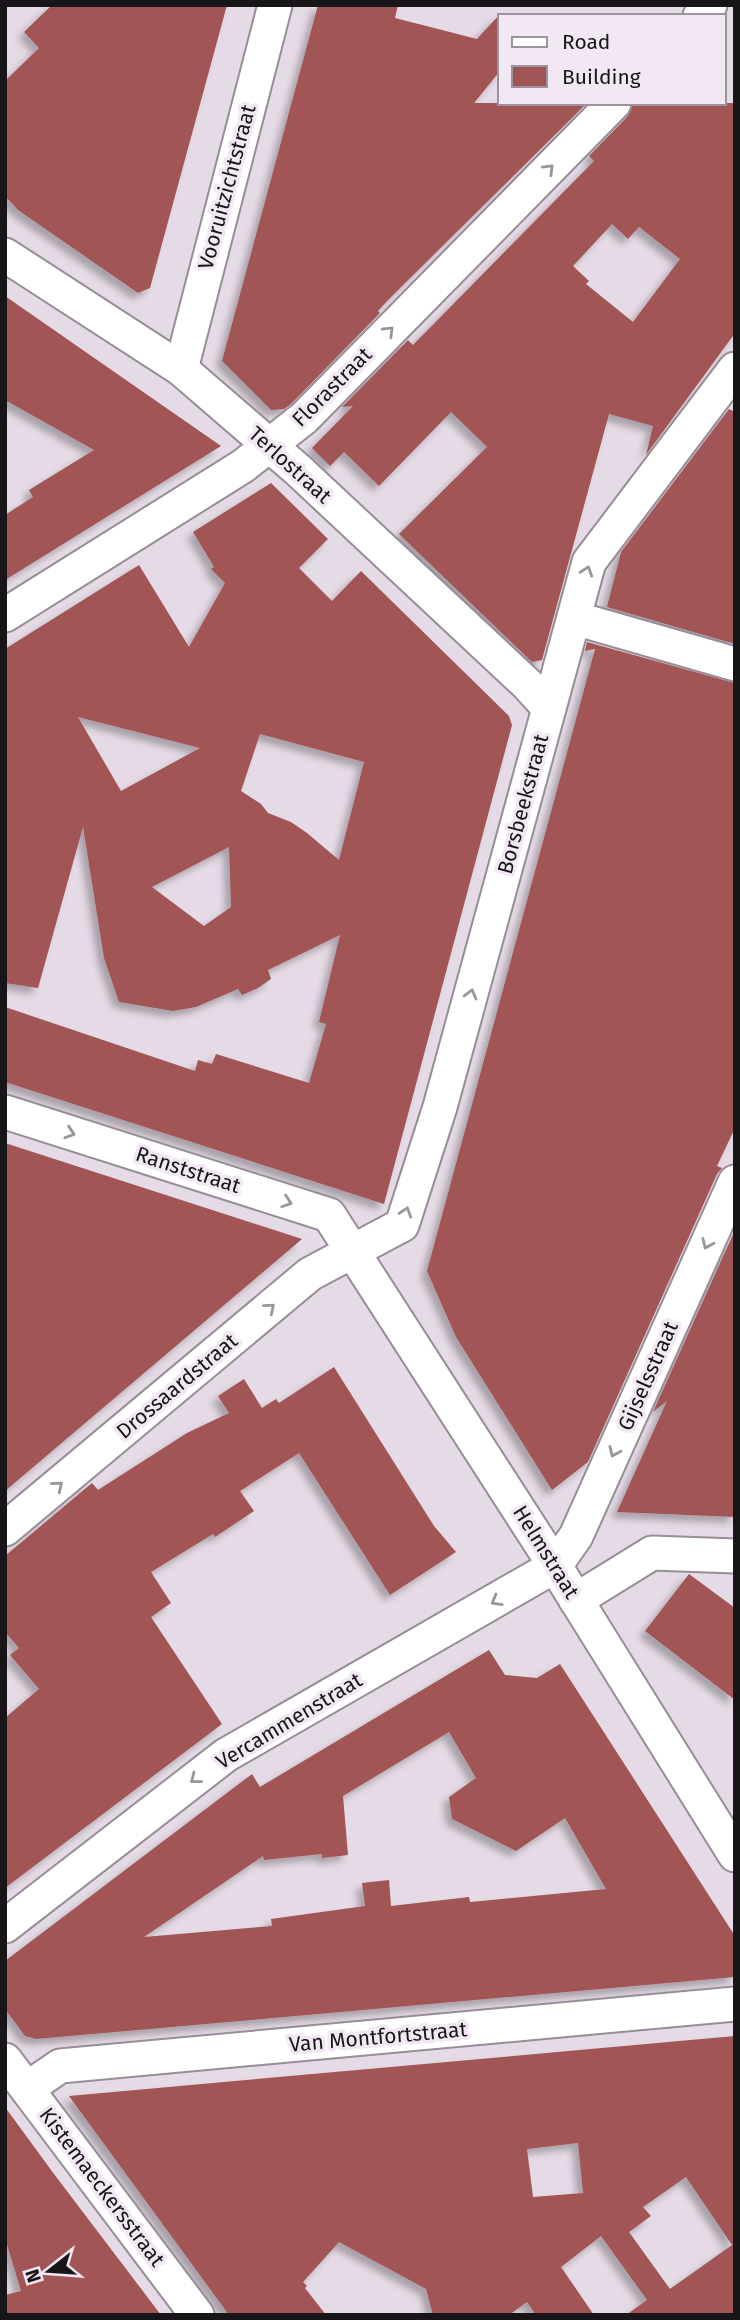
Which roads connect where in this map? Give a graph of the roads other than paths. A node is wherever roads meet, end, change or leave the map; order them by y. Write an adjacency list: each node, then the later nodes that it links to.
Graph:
1 (275, 5): 4 (street, Vooruitzichtstraat)
2 (612, 105): 6 (street, Florastraat, one-way to 2)
3 (5, 255): 4 (street, Terlostraat)
4 (181, 369): 6 (street, Terlostraat)
5 (735, 369): 8 (street, Borsbeekstraat, one-way to 5)
6 (270, 446): 7 (street, Florastraat); 10 (street, Terlostraat)
7 (5, 615)
8 (574, 618): 9 (street); 10 (street, Borsbeekstraat)
9 (735, 664)
10 (549, 708): 13 (street, Borsbeekstraat, one-way to 10)
11 (5, 1112): 13 (street, Ranststraat, one-way to 13)
12 (735, 1182): 16 (street, Gijselsstraat, one-way to 16)
13 (353, 1251): 14 (street, Drossaardstraat, one-way to 13); 16 (street, Helmstraat)
14 (5, 1529)
15 (735, 1556): 17 (street)
16 (555, 1566): 17 (street, Helmstraat); 19 (street, Vercammenstraat, one-way to 19)
17 (576, 1600): 18 (street, Helmstraat)
18 (735, 1855)
19 (5, 1926)
20 (735, 2004): 22 (street, Van Montfortstraat)
21 (5, 2060): 22 (street, Kistemaeckersstraat)
22 (27, 2088): 23 (street, Kistemaeckersstraat)
23 (197, 2315)

